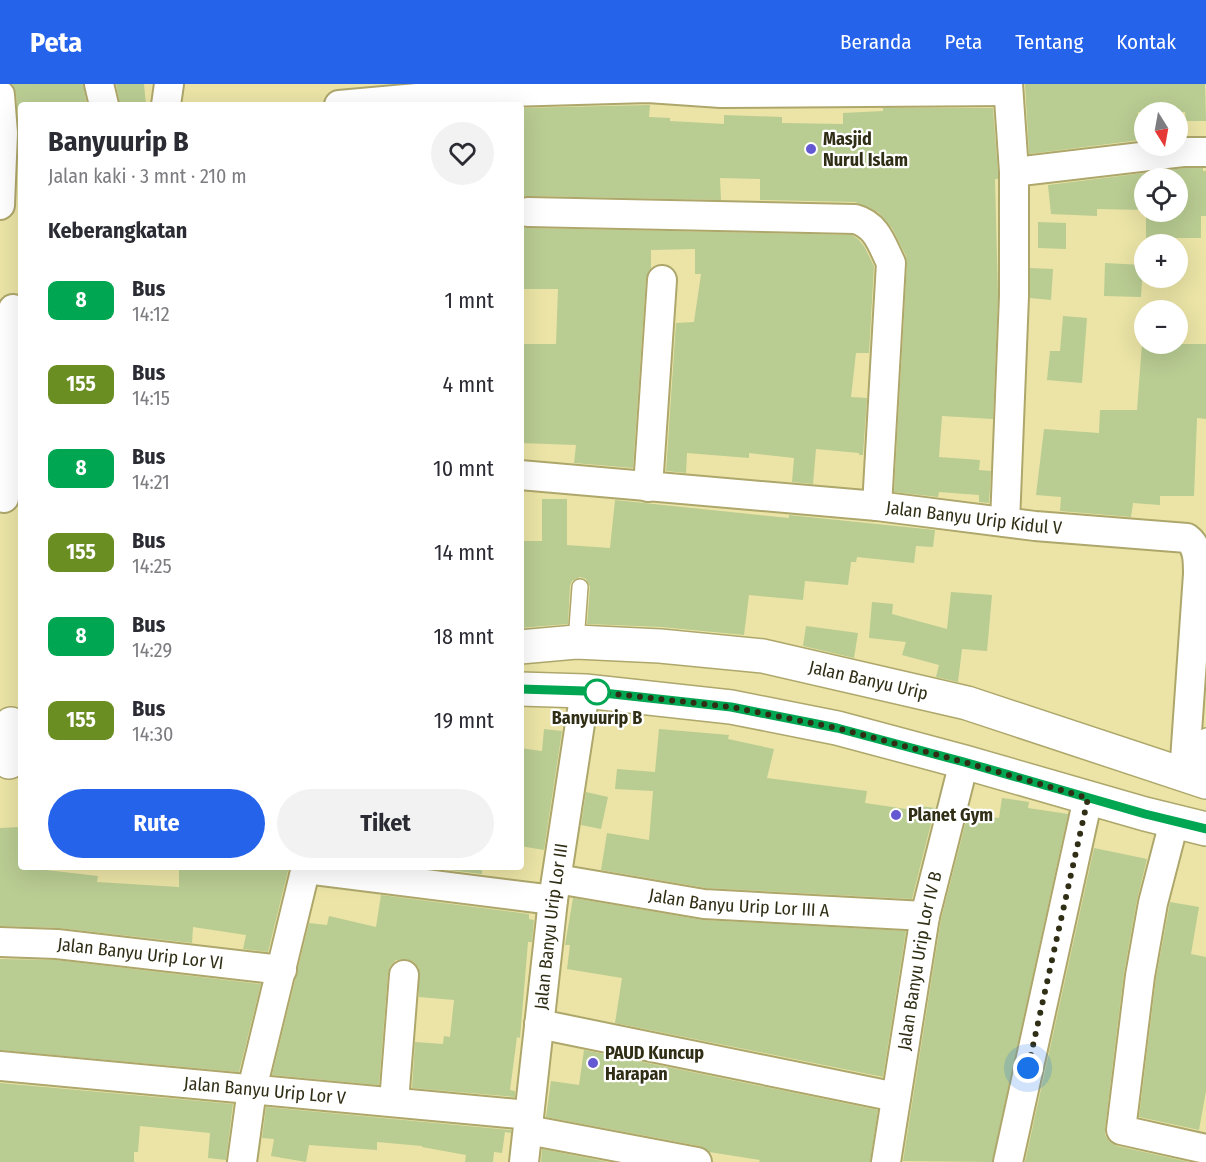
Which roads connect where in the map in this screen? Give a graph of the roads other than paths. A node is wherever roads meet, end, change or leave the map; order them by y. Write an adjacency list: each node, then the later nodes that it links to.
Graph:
1 (99, 84): 9 (street)
2 (169, 84): 10 (street)
3 (648, 86): 6 (street); 7 (street)
4 (1008, 87): 7 (street); 13 (street)
5 (472, 88): 6 (street); 11 (street)
6 (549, 88)
7 (760, 89)
8 (0, 95): 14 (street)
9 (103, 102)
10 (166, 102)
11 (362, 102)
12 (1206, 152): 13 (street)
13 (1014, 172): 22 (street)
14 (0, 205)
15 (528, 212): 21 (street)
16 (662, 280): 19 (street)
17 (13, 309): 20 (street)
18 (524, 476): 19 (street, Jalan Banyu Urip Kidul V)
19 (648, 487): 21 (street, Jalan Banyu Urip Kidul V)
20 (8, 498)
21 (877, 506): 22 (street, Jalan Banyu Urip Kidul V)
22 (1005, 522): 23 (street, Jalan Banyu Urip Kidul V)
23 (1202, 574): 33 (street, Jalan Banyu Urip Kidul V)
24 (580, 587): 25 (lane)
25 (576, 642): 26 (main road, Jalan Banyu Urip); 33 (main road, Jalan Banyu Urip)
26 (524, 647)
27 (524, 689): 28 (main road)
28 (585, 691): 32 (main road); 39 (street, Jalan Banyu Urip Lor III)
29 (11, 724): 31 (main road)
30 (1206, 736): 33 (lane)
31 (10, 762)
32 (964, 762): 34 (main road); 40 (street, Jalan Banyu Urip Lor IV B)
33 (1197, 779)
34 (1088, 798): 35 (main road); 55 (street)
35 (1174, 822): 36 (main road); 50 (street)
36 (1206, 829)
37 (306, 870): 42 (street)
38 (329, 870): 39 (street, Jalan Banyu Urip Lor III A)
39 (555, 890): 40 (street, Jalan Banyu Urip Lor III A); 44 (street, Jalan Banyu Urip Lor III)
40 (925, 916): 47 (street, Jalan Banyu Urip Lor IV B)
41 (0, 942): 42 (street, Jalan Banyu Urip Lor VI)
42 (282, 970): 46 (street)
43 (404, 975): 48 (street)
44 (539, 1024): 47 (street); 49 (street, Jalan Banyu Urip Lor III)
45 (0, 1066): 46 (street, Jalan Banyu Urip Lor V)
46 (252, 1089): 48 (street, Jalan Banyu Urip Lor V); 51 (street)
47 (897, 1097): 54 (street, Jalan Banyu Urip Lor IV B)
48 (394, 1102): 49 (street, Jalan Banyu Urip Lor V)
49 (529, 1122): 52 (street, Jalan Banyu Urip Lor III); 53 (street, Jalan Banyu Urip Lor V)
50 (1206, 1147): 56 (street)
51 (242, 1162)
52 (524, 1162)
53 (697, 1162)
54 (886, 1162)
55 (1008, 1162)
56 (1203, 1162)

